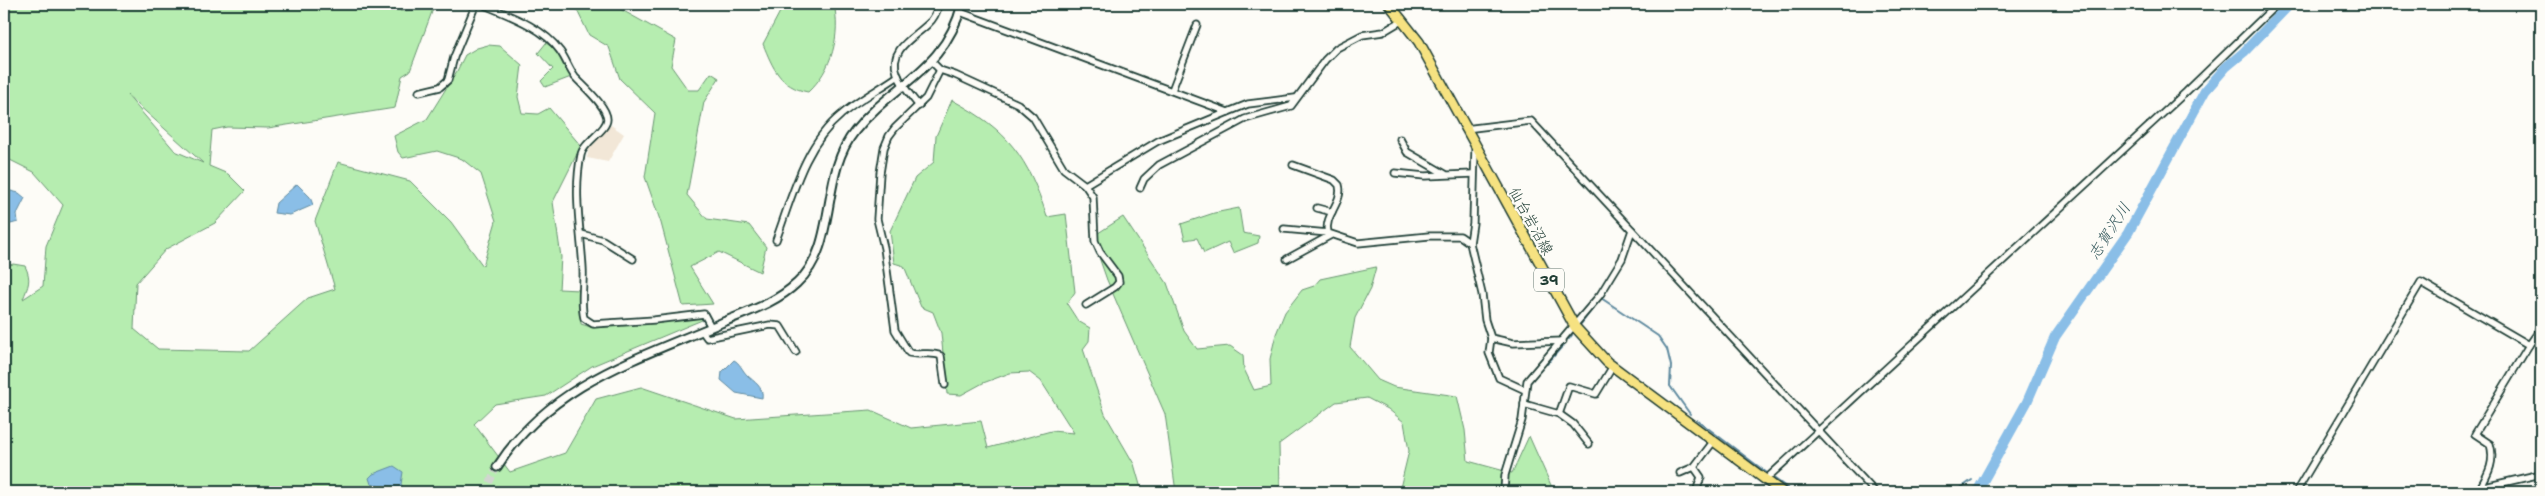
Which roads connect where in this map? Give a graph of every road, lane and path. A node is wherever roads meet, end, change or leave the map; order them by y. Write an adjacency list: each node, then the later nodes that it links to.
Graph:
1 (476, 4): 15 (street)
2 (482, 4): 32 (street)
3 (939, 4): 12 (street)
4 (962, 4): 7 (street)
5 (1389, 4): 8 (main road, 仙台岩沼線 / 39)
6 (2277, 4): 52 (street)
7 (960, 12): 10 (street); 14 (street)
8 (1403, 20): 16 (street); 19 (main road, 仙台岩沼線 / 39)
9 (1197, 25): 14 (street)
10 (932, 62): 11 (street); 13 (street)
11 (940, 70): 17 (street); 26 (street)
12 (898, 76): 13 (street); 34 (street)
13 (904, 86): 17 (street); 39 (street)
14 (1172, 90): 18 (street)
15 (419, 92)
16 (1295, 98): 18 (street); 27 (street)
17 (919, 106): 48 (street)
18 (1228, 112): 26 (street)
19 (1465, 129): 21 (main road, 仙台岩沼線 / 39); 31 (street)
20 (1400, 139): 24 (street)
21 (1475, 148): 25 (street); 40 (main road, 仙台岩沼線 / 39)
22 (1293, 165): 29 (street)
23 (1395, 173): 24 (street)
24 (1445, 174): 25 (street)
25 (1473, 174): 35 (street)
26 (1085, 185): 38 (street)
27 (1140, 188)
28 (1317, 208): 29 (street)
29 (1332, 212): 33 (street)
30 (1284, 230): 33 (street)
31 (1632, 230): 40 (street); 52 (street)
32 (580, 234): 36 (street); 39 (street)
33 (1330, 234): 35 (street); 37 (street)
34 (776, 240)
35 (1470, 243): 43 (street)
36 (633, 259)
37 (1287, 259)
38 (1086, 305)
39 (710, 327): 42 (street)
40 (1575, 327): 44 (street); 47 (main road, 仙台岩沼線 / 39)
41 (2541, 328): 45 (street)
42 (702, 331): 46 (street); 55 (street)
43 (1491, 338): 44 (street); 49 (street)
44 (1563, 341): 49 (street)
45 (2528, 345): 60 (street); 65 (street)
46 (796, 352)
47 (1613, 366): 51 (street); 53 (main road, 仙台岩沼線 / 39)
48 (945, 385)
49 (1525, 390): 50 (street)
50 (1524, 404): 51 (street); 61 (street)
51 (1559, 414): 54 (street)
52 (1819, 430): 59 (street); 64 (street)
53 (1713, 442): 56 (street); 59 (main road, 仙台岩沼線 / 39)
54 (1588, 444)
55 (497, 467)
56 (1694, 467): 57 (street); 62 (street)
57 (1680, 473)
58 (2541, 474): 60 (street)
59 (1764, 480): 63 (main road, 仙台岩沼線 / 39)
60 (2480, 488): 66 (street)
61 (1504, 492)
62 (1696, 492)
63 (1782, 492)
64 (1875, 492)
65 (2296, 492)
66 (2463, 492)

